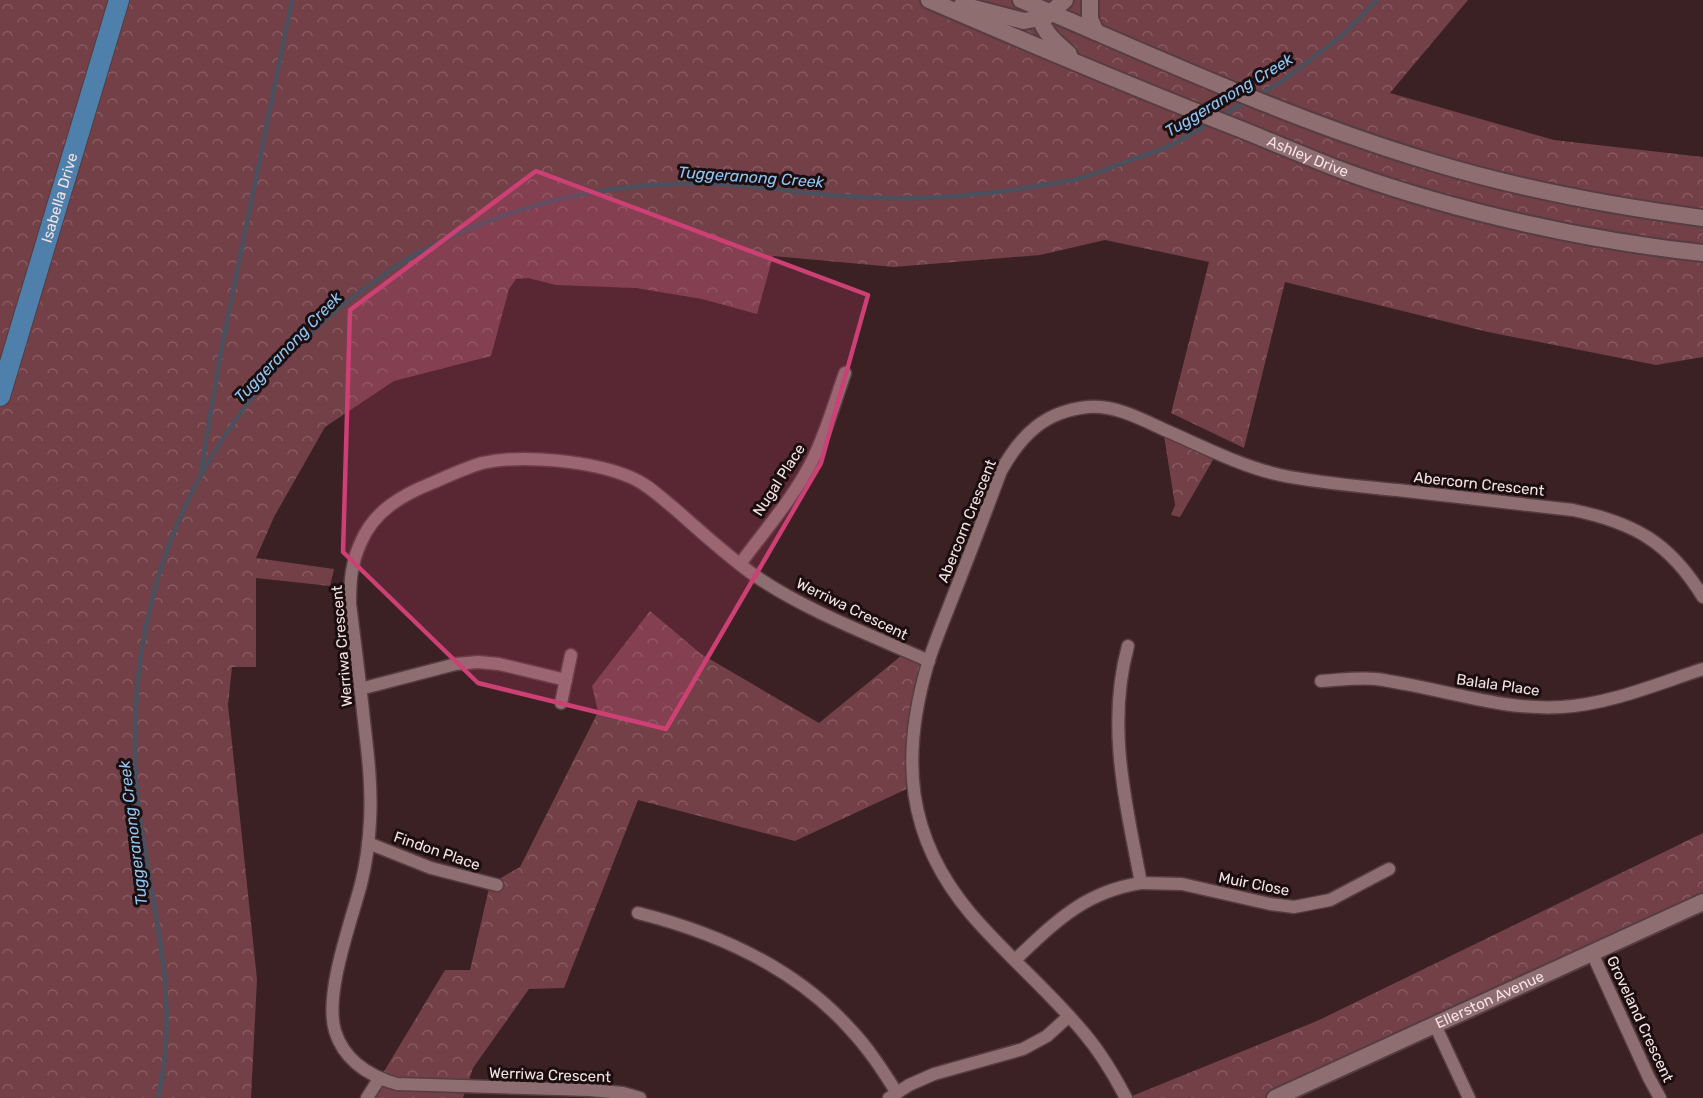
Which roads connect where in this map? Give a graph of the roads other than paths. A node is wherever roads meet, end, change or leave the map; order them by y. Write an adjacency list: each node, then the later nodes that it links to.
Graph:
1 (119, 0): 13 (main road, Isabella Drive)
2 (929, 0): 9 (main road, Ashley Drive)
3 (945, 0): 7 (main road)
4 (1021, 0): 7 (main road)
5 (1065, 0): 7 (main road)
6 (1090, 0): 8 (main road)
7 (1044, 10): 8 (main road); 9 (main road)
8 (1096, 32): 10 (main road)
9 (1088, 68): 11 (main road, Ashley Drive)
10 (1703, 218)
11 (1703, 253)
12 (844, 373): 14 (street, Nugal Place)
13 (0, 396)
14 (740, 564): 18 (street, Werriwa Crescent); 22 (street, Werriwa Crescent)
15 (1701, 589): 18 (street, Abercorn Crescent)
16 (1128, 646): 26 (street)
17 (571, 655): 20 (street)
18 (928, 662): 31 (street, Abercorn Crescent)
19 (1703, 669): 21 (street, Balala Place)
20 (566, 680): 22 (street); 23 (street)
21 (1321, 681)
22 (360, 689): 24 (street, Werriwa Crescent)
23 (561, 703)
24 (368, 843): 27 (street, Findon Place); 34 (street, Werriwa Crescent)
25 (1389, 870): 26 (street, Muir Close)
26 (1141, 883): 31 (street, Muir Close)
27 (497, 885)
28 (1703, 902): 30 (main road, Ellerston Avenue)
29 (638, 913): 35 (street)
30 (1592, 953): 33 (main road, Ellerston Avenue); 41 (street, Groveland Crescent)
31 (1015, 960): 32 (street, Abercorn Crescent)
32 (1068, 1016): 35 (street); 38 (street, Abercorn Crescent)
33 (1435, 1025): 39 (main road, Ellerston Avenue); 40 (street)
34 (379, 1079): 36 (street); 37 (street, Werriwa Crescent)
35 (893, 1095)
36 (367, 1098)
37 (640, 1098)
38 (1126, 1098)
39 (1275, 1098)
40 (1469, 1098)
41 (1660, 1098)

